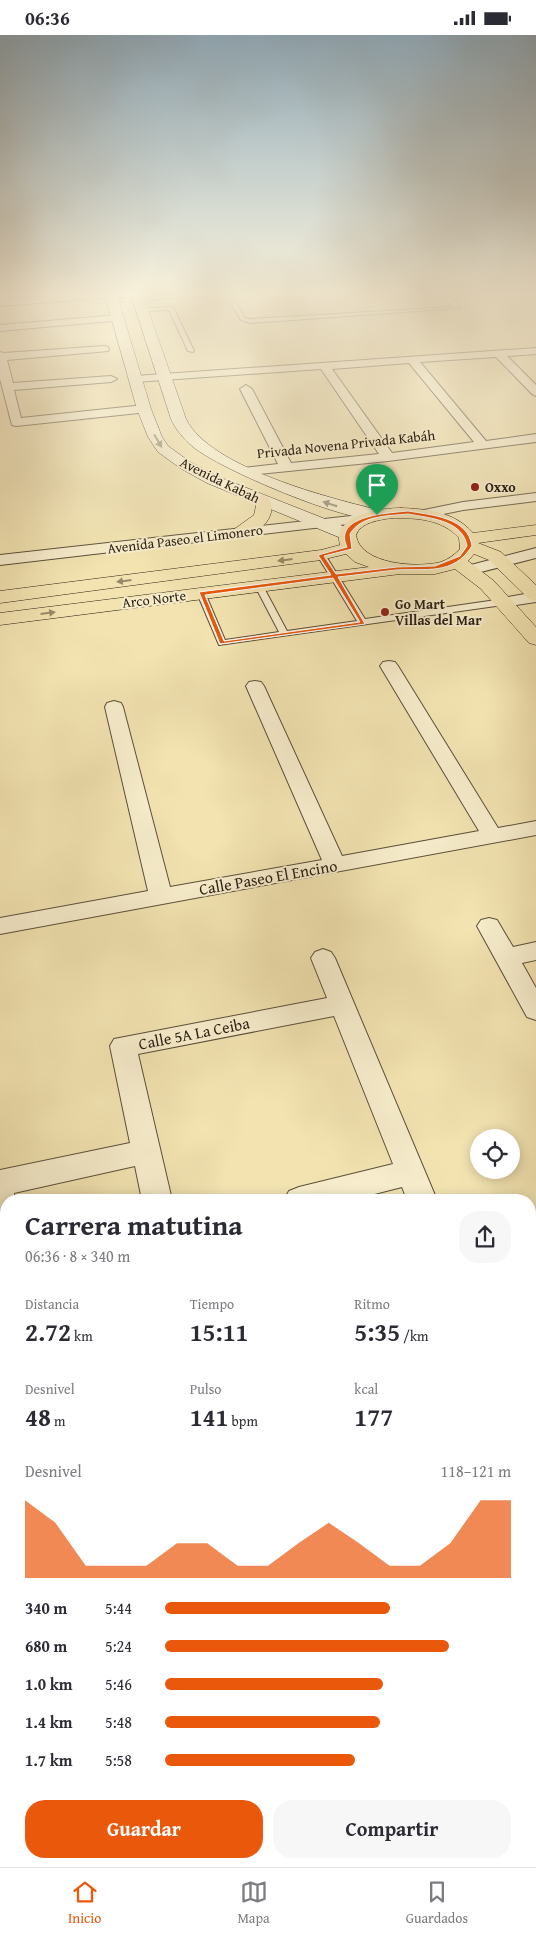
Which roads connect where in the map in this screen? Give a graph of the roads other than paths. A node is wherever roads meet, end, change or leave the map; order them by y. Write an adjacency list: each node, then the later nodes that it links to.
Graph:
1 (6, 380): 8 (street)
2 (92, 380): 8 (street)
3 (135, 380): 11 (main road, Avenida Kabah)
4 (166, 380): 16 (main road, Avenida Kabah)
5 (334, 380): 14 (street)
6 (429, 380): 13 (street)
7 (525, 380): 10 (street)
8 (8, 387): 11 (street)
9 (246, 389): 15 (street)
10 (536, 392)
11 (144, 409): 18 (main road, Avenida Kabah, one-way to 18)
12 (536, 438): 13 (street, Privada Novena Privada Kabáh)
13 (482, 444): 14 (street, Privada Novena Privada Kabáh)
14 (388, 457): 15 (street, Privada Novena Privada Kabáh)
15 (287, 468): 16 (street, Privada Novena Privada Kabáh)
16 (248, 471): 20 (main road, Avenida Kabah, one-way to 16)
17 (536, 497): 19 (street)
18 (262, 500): 21 (main road, Avenida Kabah); 23 (main road)
19 (424, 515): 20 (main road); 25 (main road)
20 (373, 516): 21 (street, Avenida Paseo el Limonero); 24 (main road)
21 (319, 523): 23 (street, Avenida Paseo el Limonero); 24 (main road, Avenida Kabah)
22 (536, 530): 25 (main road)
23 (238, 533): 28 (street, Avenida Paseo el Limonero)
24 (349, 541): 27 (main road, Arco Norte); 31 (main road)
25 (469, 542): 29 (main road); 30 (main road)
26 (536, 553): 29 (street)
27 (321, 555): 32 (lane); 36 (main road, Arco Norte, one-way to 36)
28 (0, 560)
29 (502, 562): 30 (street); 35 (main road)
30 (462, 565): 31 (main road); 37 (main road)
31 (397, 569): 32 (main road, Arco Norte)
32 (334, 576): 33 (main road, Arco Norte); 39 (lane)
33 (259, 586): 34 (main road, Arco Norte); 40 (lane)
34 (201, 593): 38 (main road, Arco Norte, one-way to 34); 40 (lane)
35 (536, 596): 37 (street)
36 (0, 597)
37 (503, 603): 39 (lane); 41 (main road)
38 (0, 619)
39 (363, 623): 40 (lane)
40 (284, 634)
41 (536, 639)
42 (389, 666): 46 (street)
43 (254, 686): 47 (street)
44 (114, 707): 48 (street)
45 (536, 828): 46 (street, Calle Paseo El Encino)
46 (493, 837): 47 (street, Calle Paseo El Encino)
47 (335, 865): 48 (street, Calle Paseo El Encino)
48 (161, 897): 49 (street, Calle Paseo El Encino)
49 (0, 925)
50 (489, 926): 52 (street)
51 (536, 951): 52 (street)
52 (506, 957): 55 (street)
53 (323, 958): 54 (street)
54 (342, 1005): 56 (street, Calle 5A La Ceiba); 57 (street)
55 (536, 1011)
56 (145, 1152): 58 (street); 59 (street, Calle 5A La Ceiba)
57 (411, 1172): 60 (street); 61 (street)
58 (0, 1183)
59 (156, 1194)
60 (323, 1194)
61 (420, 1194)

